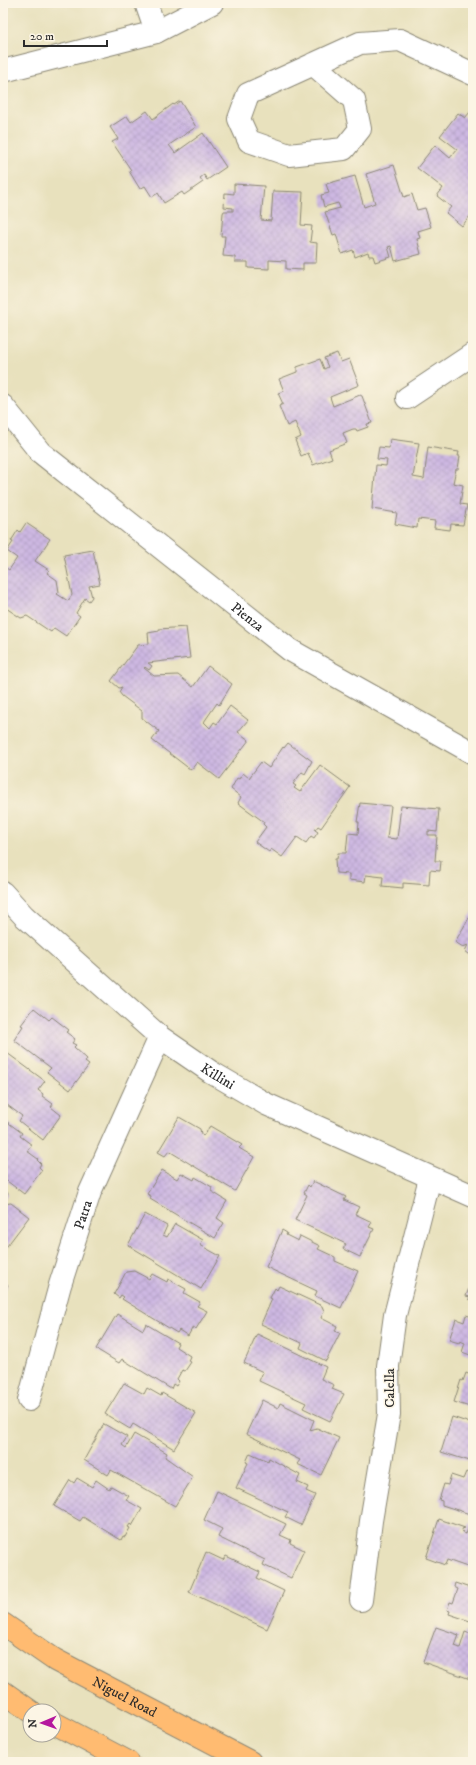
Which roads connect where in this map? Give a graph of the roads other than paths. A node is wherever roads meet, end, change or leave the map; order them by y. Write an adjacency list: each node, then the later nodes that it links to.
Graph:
1 (146, 3): 3 (street)
2 (212, 3): 3 (street)
3 (156, 32): 5 (street)
4 (313, 64): 4 (street); 6 (street)
5 (3, 71)
6 (473, 74)
7 (473, 354): 8 (street)
8 (407, 398)
9 (3, 406): 10 (street, Pienza)
10 (473, 753)
11 (3, 893): 12 (street, Killini)
12 (160, 1037): 13 (street, Killini); 15 (street, Patra)
13 (430, 1178): 14 (street, Killini); 16 (street, Calella)
14 (473, 1196)
15 (28, 1400)
16 (361, 1600)
17 (3, 1624): 22 (main road, Niguel Road)
18 (3, 1692): 19 (main road)
19 (22, 1705)
20 (62, 1727): 21 (main road)
21 (128, 1762)
22 (250, 1762)

